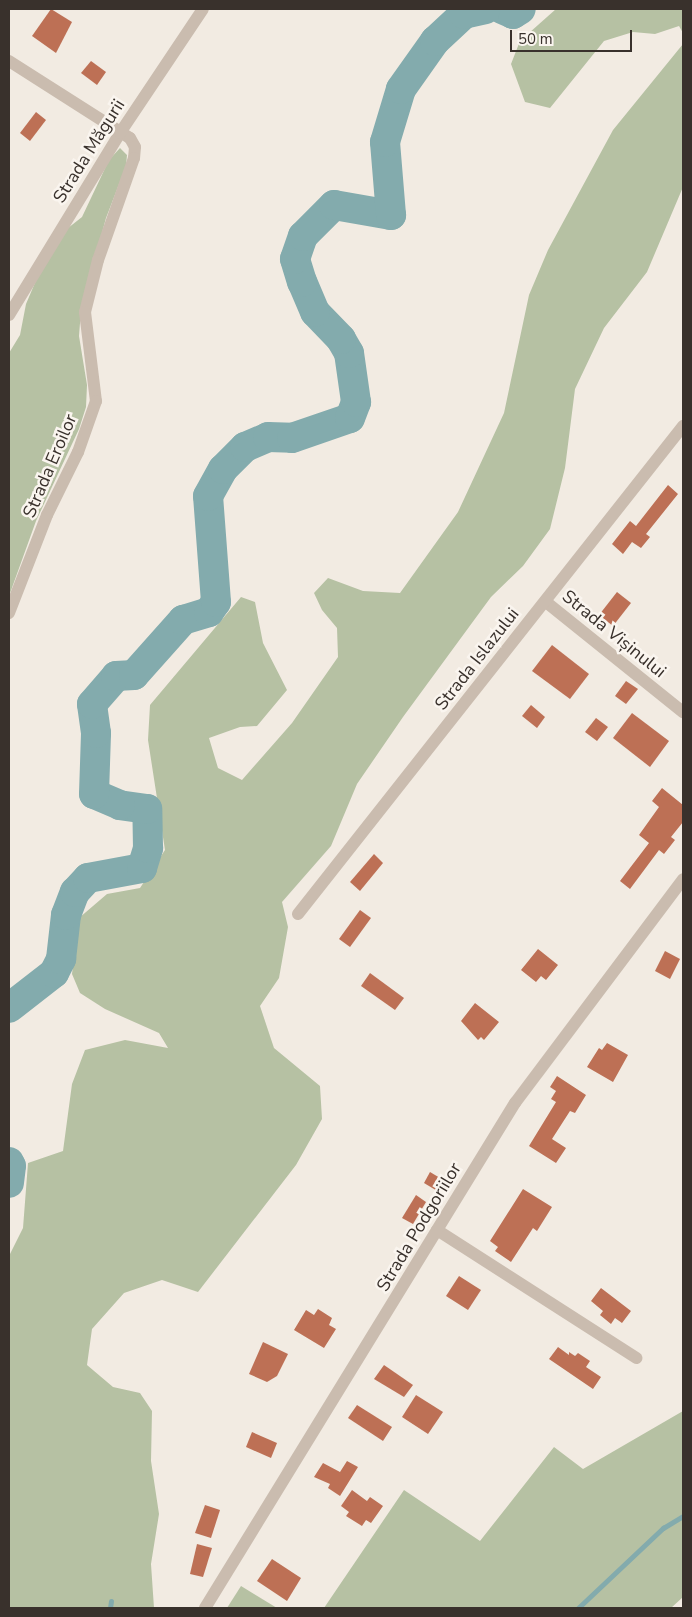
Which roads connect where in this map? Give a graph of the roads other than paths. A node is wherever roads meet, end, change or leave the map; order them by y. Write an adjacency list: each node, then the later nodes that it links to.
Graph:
1 (203, 9): 3 (street, Strada Măgurii)
2 (9, 60): 3 (street)
3 (120, 133): 4 (street, Strada Măgurii); 7 (street, Strada Eroilor)
4 (9, 315)
5 (683, 426): 6 (street, Strada Islazului)
6 (546, 602): 8 (street, Strada Vișinului); 10 (street, Strada Islazului)
7 (9, 614)
8 (683, 712)
9 (683, 879): 11 (street, Strada Podgoriilor)
10 (298, 914)
11 (437, 1230): 12 (street); 13 (street, Strada Podgoriilor)
12 (636, 1358)
13 (205, 1608)

